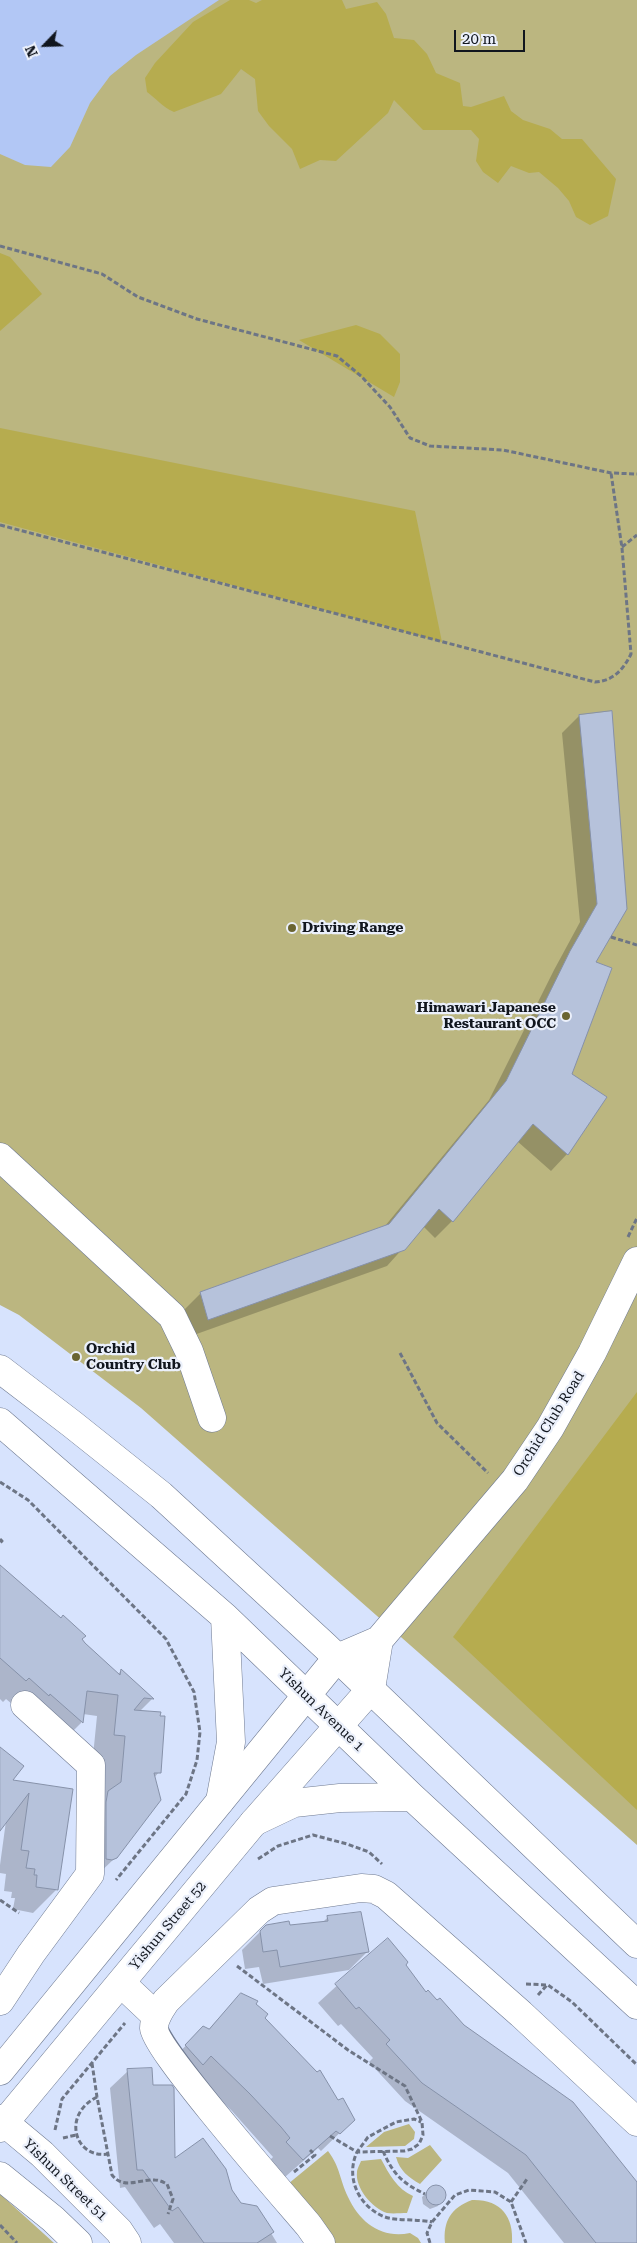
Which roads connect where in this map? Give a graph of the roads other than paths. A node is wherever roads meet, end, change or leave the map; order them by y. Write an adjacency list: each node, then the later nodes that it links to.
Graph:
1 (0, 1157): 4 (main road)
2 (631, 1252): 7 (main road, Orchid Club Road)
3 (0, 1369): 8 (main road)
4 (212, 1418)
5 (0, 1422): 6 (main road, Yishun Avenue 1)
6 (225, 1616): 10 (main road, Yishun Avenue 1); 14 (main road)
7 (379, 1640): 8 (main road, Orchid Club Road); 9 (main road)
8 (337, 1658): 9 (main road); 10 (main road, Orchid Club Road)
9 (371, 1689): 12 (main road); 16 (main road)
10 (306, 1694): 12 (main road, Yishun Avenue 1); 14 (main road)
11 (25, 1705): 18 (main road)
12 (338, 1726): 13 (main road, Yishun Avenue 1); 15 (main road, Yishun Street 52)
13 (412, 1797): 15 (main road); 19 (main road, Yishun Avenue 1)
14 (220, 1801): 21 (main road)
15 (254, 1822): 17 (main road, Yishun Street 52)
16 (637, 1944)
17 (121, 1982): 20 (main road); 23 (main road, Yishun Street 52)
18 (0, 2001)
19 (637, 2005)
20 (156, 2016): 22 (main road); 27 (main road)
21 (0, 2071)
22 (637, 2122)
23 (1, 2123): 26 (main road, Yishun Street 51)
24 (0, 2176): 25 (main road)
25 (78, 2243)
26 (127, 2243)
27 (321, 2243)

